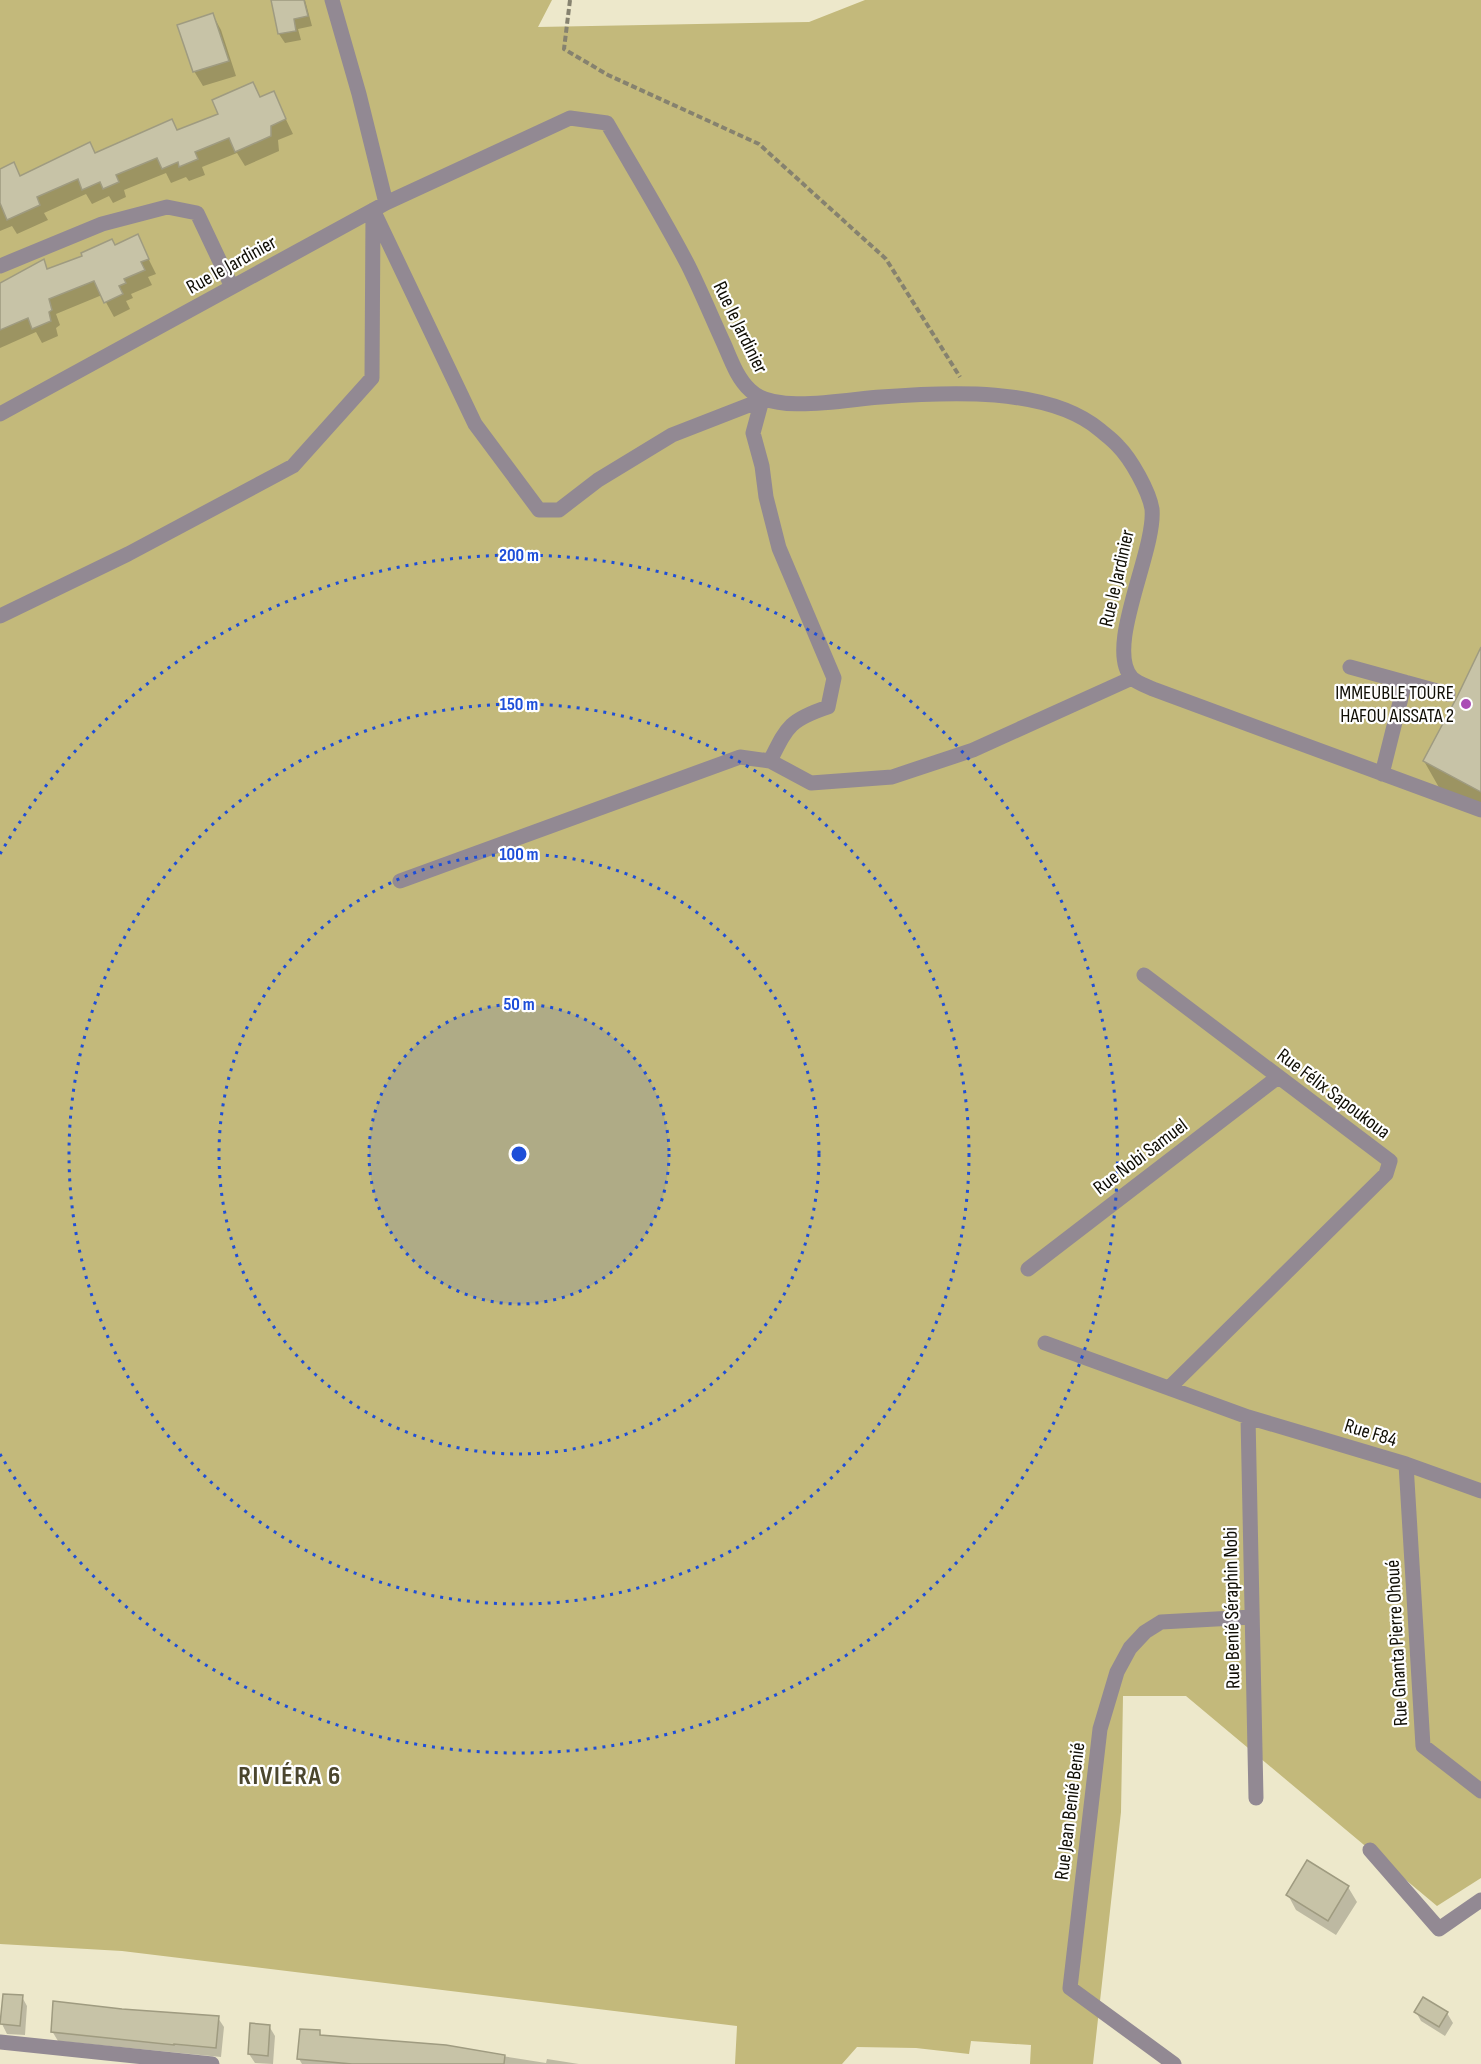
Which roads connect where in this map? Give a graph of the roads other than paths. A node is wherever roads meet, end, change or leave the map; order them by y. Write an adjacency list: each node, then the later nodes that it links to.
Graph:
1 (332, 0): 2 (street)
2 (379, 206): 4 (street, Rue le Jardinier); 5 (street, Rue le Jardinier); 5 (street); 7 (street)
3 (0, 266): 4 (street)
4 (232, 287): 6 (street, Rue le Jardinier)
5 (762, 400): 9 (street, Rue le Jardinier); 12 (street)
6 (0, 414)
7 (0, 616)
8 (1350, 667): 10 (street)
9 (1132, 678): 12 (street); 13 (street)
10 (1405, 682): 11 (street); 13 (street)
11 (1448, 694)
12 (770, 761): 15 (street)
13 (1382, 774): 14 (street)
14 (1481, 810)
15 (400, 881)
16 (1144, 975): 17 (street, Rue Félix Sapoukoua)
17 (1278, 1077): 18 (street, Rue Nobi Samuel); 20 (street, Rue Félix Sapoukoua)
18 (1028, 1269)
19 (1045, 1343): 20 (street, Rue F84)
20 (1169, 1388): 21 (street, Rue F84)
21 (1248, 1417): 22 (street, Rue F84); 24 (street, Rue Benié Séraphin Nobi)
22 (1406, 1464): 23 (street, Rue F84); 25 (street, Rue Gnanta Pierre Ohoué)
23 (1481, 1491)
24 (1252, 1617): 26 (street, Rue Benié Séraphin Nobi); 31 (street, Rue Jean Benié Benié)
25 (1481, 1791)
26 (1256, 1798)
27 (1370, 1850): 28 (street)
28 (1481, 1900)
29 (0, 2042): 30 (street)
30 (212, 2064)
31 (1173, 2064)

